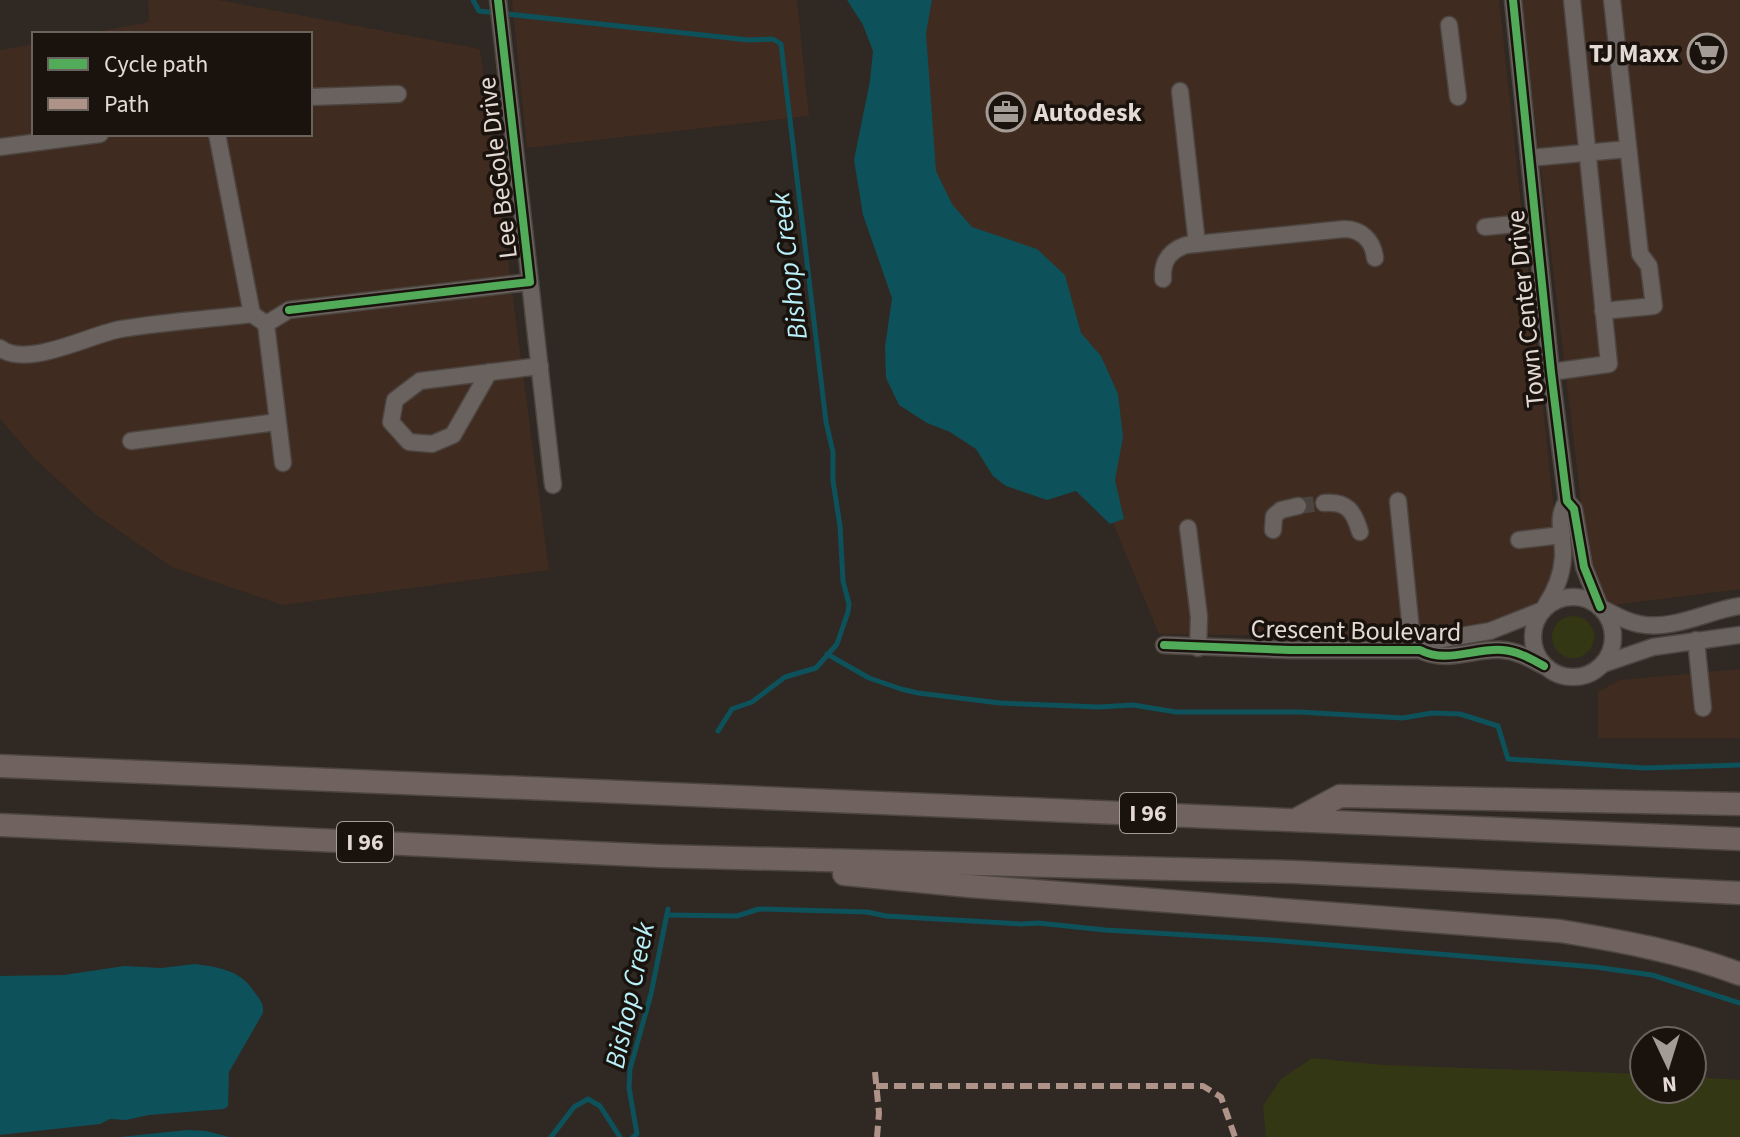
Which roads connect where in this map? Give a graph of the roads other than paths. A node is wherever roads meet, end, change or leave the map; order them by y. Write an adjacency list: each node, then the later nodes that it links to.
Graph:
1 (498, 0): 21 (street, Lee BeGole Drive)
2 (1513, 0): 15 (street, Town Center Drive)
3 (1572, 0): 14 (street)
4 (1612, 0): 13 (street)
5 (1449, 25): 9 (street)
6 (1180, 91): 18 (street)
7 (398, 94): 8 (street)
8 (312, 97)
9 (1458, 97)
10 (85, 136): 12 (street)
11 (217, 136): 23 (street)
12 (0, 147)
13 (1628, 149): 14 (street); 22 (street)
14 (1586, 153): 15 (street); 22 (street)
15 (1529, 158): 16 (street, Town Center Drive)
16 (1535, 222): 17 (street); 28 (street, Town Center Drive)
17 (1485, 227)
18 (1197, 244): 19 (street); 20 (street)
19 (1375, 258)
20 (1163, 279)
21 (530, 282): 24 (street, Lee BeGole Drive); 26 (street)
22 (1603, 311): 28 (street)
23 (252, 314): 24 (street); 25 (street)
24 (266, 324): 29 (street)
25 (0, 348)
26 (540, 366): 27 (street); 32 (street)
27 (489, 372): 27 (street)
28 (1551, 372): 34 (street, Town Center Drive)
29 (277, 422): 30 (street); 31 (street)
30 (131, 441)
31 (283, 463)
32 (553, 485)
33 (1398, 501): 49 (street)
34 (1567, 501): 40 (street, Town Center Drive); 43 (street, Town Center Drive)
35 (1324, 503): 39 (street)
36 (1298, 506): 38 (street)
37 (1188, 528): 48 (street)
38 (1273, 530)
39 (1360, 532)
40 (1562, 535): 41 (street); 44 (street, Town Center Drive)
41 (1519, 540)
42 (1740, 606): 43 (street)
43 (1601, 608): 44 (street); 50 (street)
44 (1543, 609): 49 (street, Crescent Boulevard); 51 (street)
45 (1740, 635): 46 (street)
46 (1696, 640): 50 (street); 52 (street)
47 (1164, 645): 48 (street, Crescent Boulevard)
48 (1198, 648): 49 (street, Crescent Boulevard)
49 (1417, 650): 51 (street, Crescent Boulevard)
50 (1603, 664): 51 (street)
51 (1544, 666)
52 (1703, 708)
53 (0, 766): 55 (highway, I 96)
54 (1740, 804): 55 (highway)
55 (1297, 820): 57 (highway, I 96)
56 (0, 825): 58 (highway, I 96)
57 (1740, 839)
58 (659, 856): 59 (highway, I 96); 60 (highway)
59 (1740, 893)
60 (1740, 974)

